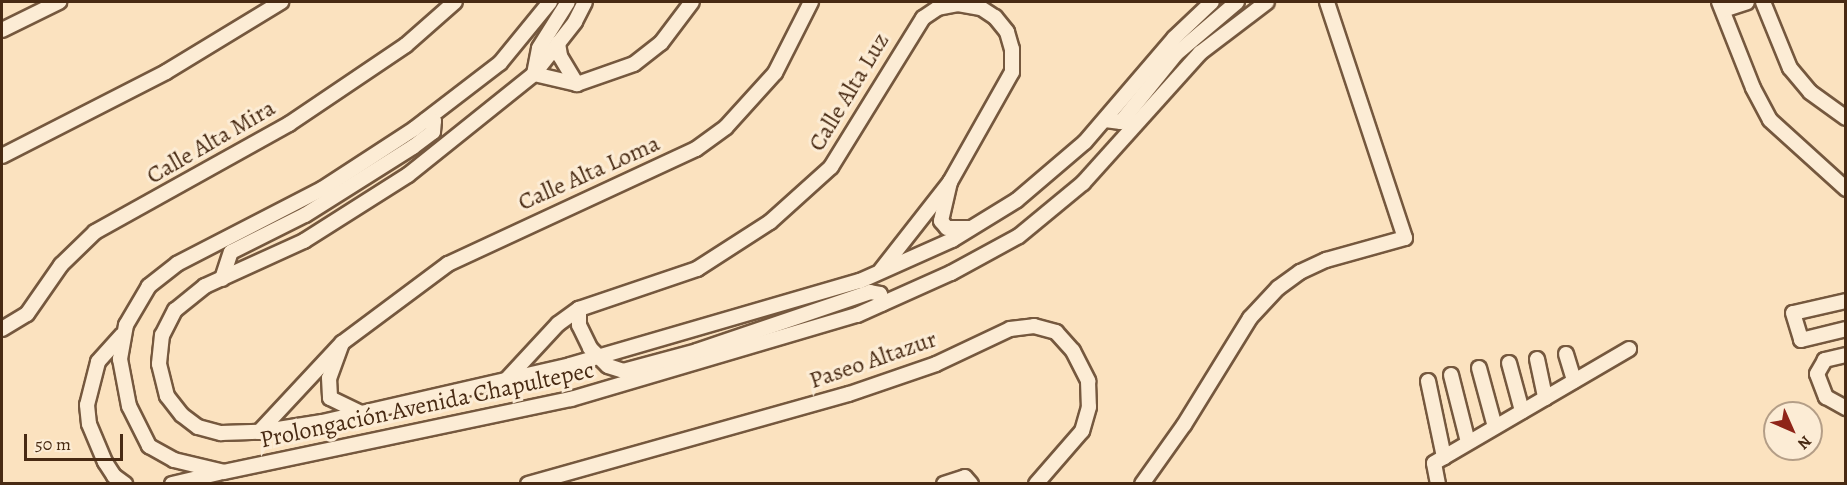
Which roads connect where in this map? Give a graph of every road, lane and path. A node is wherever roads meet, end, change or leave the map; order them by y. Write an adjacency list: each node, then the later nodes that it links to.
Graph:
1 (59, 2): 16 (street)
2 (281, 2): 23 (street)
3 (454, 2): 32 (street, Calle Alta Mira)
4 (550, 2): 21 (street, Prolongación Avenida Chapultepec)
5 (568, 2): 18 (street)
6 (585, 2): 17 (street, Prolongación Avenida Chapultepec)
7 (692, 2): 19 (street)
8 (811, 2): 35 (street, Calle Alta Loma)
9 (1212, 2): 22 (street, Prolongación Avenida Chapultepec)
10 (1237, 2): 22 (street)
11 (1267, 2): 30 (street, Prolongación Avenida Chapultepec)
12 (1327, 2): 62 (street)
13 (1747, 2): 15 (street)
14 (1763, 2): 20 (street)
15 (1721, 6): 25 (street)
16 (2, 30)
17 (558, 43): 18 (street, Prolongación Avenida Chapultepec); 19 (street)
18 (534, 74): 19 (street); 28 (street, Prolongación Avenida Chapultepec)
19 (577, 84)
20 (1845, 118)
21 (426, 120): 28 (street); 34 (street, Prolongación Avenida Chapultepec)
22 (1105, 120): 26 (street, Prolongación Avenida Chapultepec)
23 (2, 156)
24 (950, 182): 26 (street, Calle Alta Luz); 27 (street, Calle Alta Luz); 31 (street, Calle Alta Luz)
25 (1845, 189)
26 (975, 227): 27 (street, Prolongación Avenida Chapultepec)
27 (880, 272): 39 (street, Prolongación Avenida Chapultepec)
28 (222, 279): 52 (street, Prolongación Avenida Chapultepec)
29 (1845, 301): 33 (street)
30 (882, 304): 39 (street); 55 (street, Prolongación Avenida Chapultepec)
31 (579, 309): 39 (street); 44 (street, Calle Alta Luz)
32 (2, 329)
33 (1845, 329)
34 (122, 335): 55 (street, Prolongación Avenida Chapultepec); 56 (street)
35 (342, 343): 50 (street); 52 (street, Calle Alta Loma)
36 (1629, 349): 46 (street)
37 (1566, 354): 46 (street)
38 (1845, 355): 48 (street)
39 (598, 357): 44 (street, Prolongación Avenida Chapultepec)
40 (1537, 359): 47 (street)
41 (1509, 363): 49 (street)
42 (1479, 368): 51 (street)
43 (1451, 375): 53 (street)
44 (507, 380): 50 (street, Prolongación Avenida Chapultepec)
45 (1428, 381): 54 (street)
46 (1574, 381): 47 (street)
47 (1545, 398): 49 (street)
48 (1845, 408)
49 (1522, 411): 51 (street)
50 (363, 413): 52 (street, Prolongación Avenida Chapultepec)
51 (1495, 427): 53 (street)
52 (259, 432)
53 (1468, 442): 54 (street)
54 (1444, 457): 63 (street)
55 (224, 472): 57 (street)
56 (125, 483)
57 (172, 483)
58 (528, 483): 61 (street, Paseo Altazur)
59 (944, 483): 60 (street)
60 (971, 483)
61 (1035, 483)
62 (1142, 483)
63 (1438, 483)

